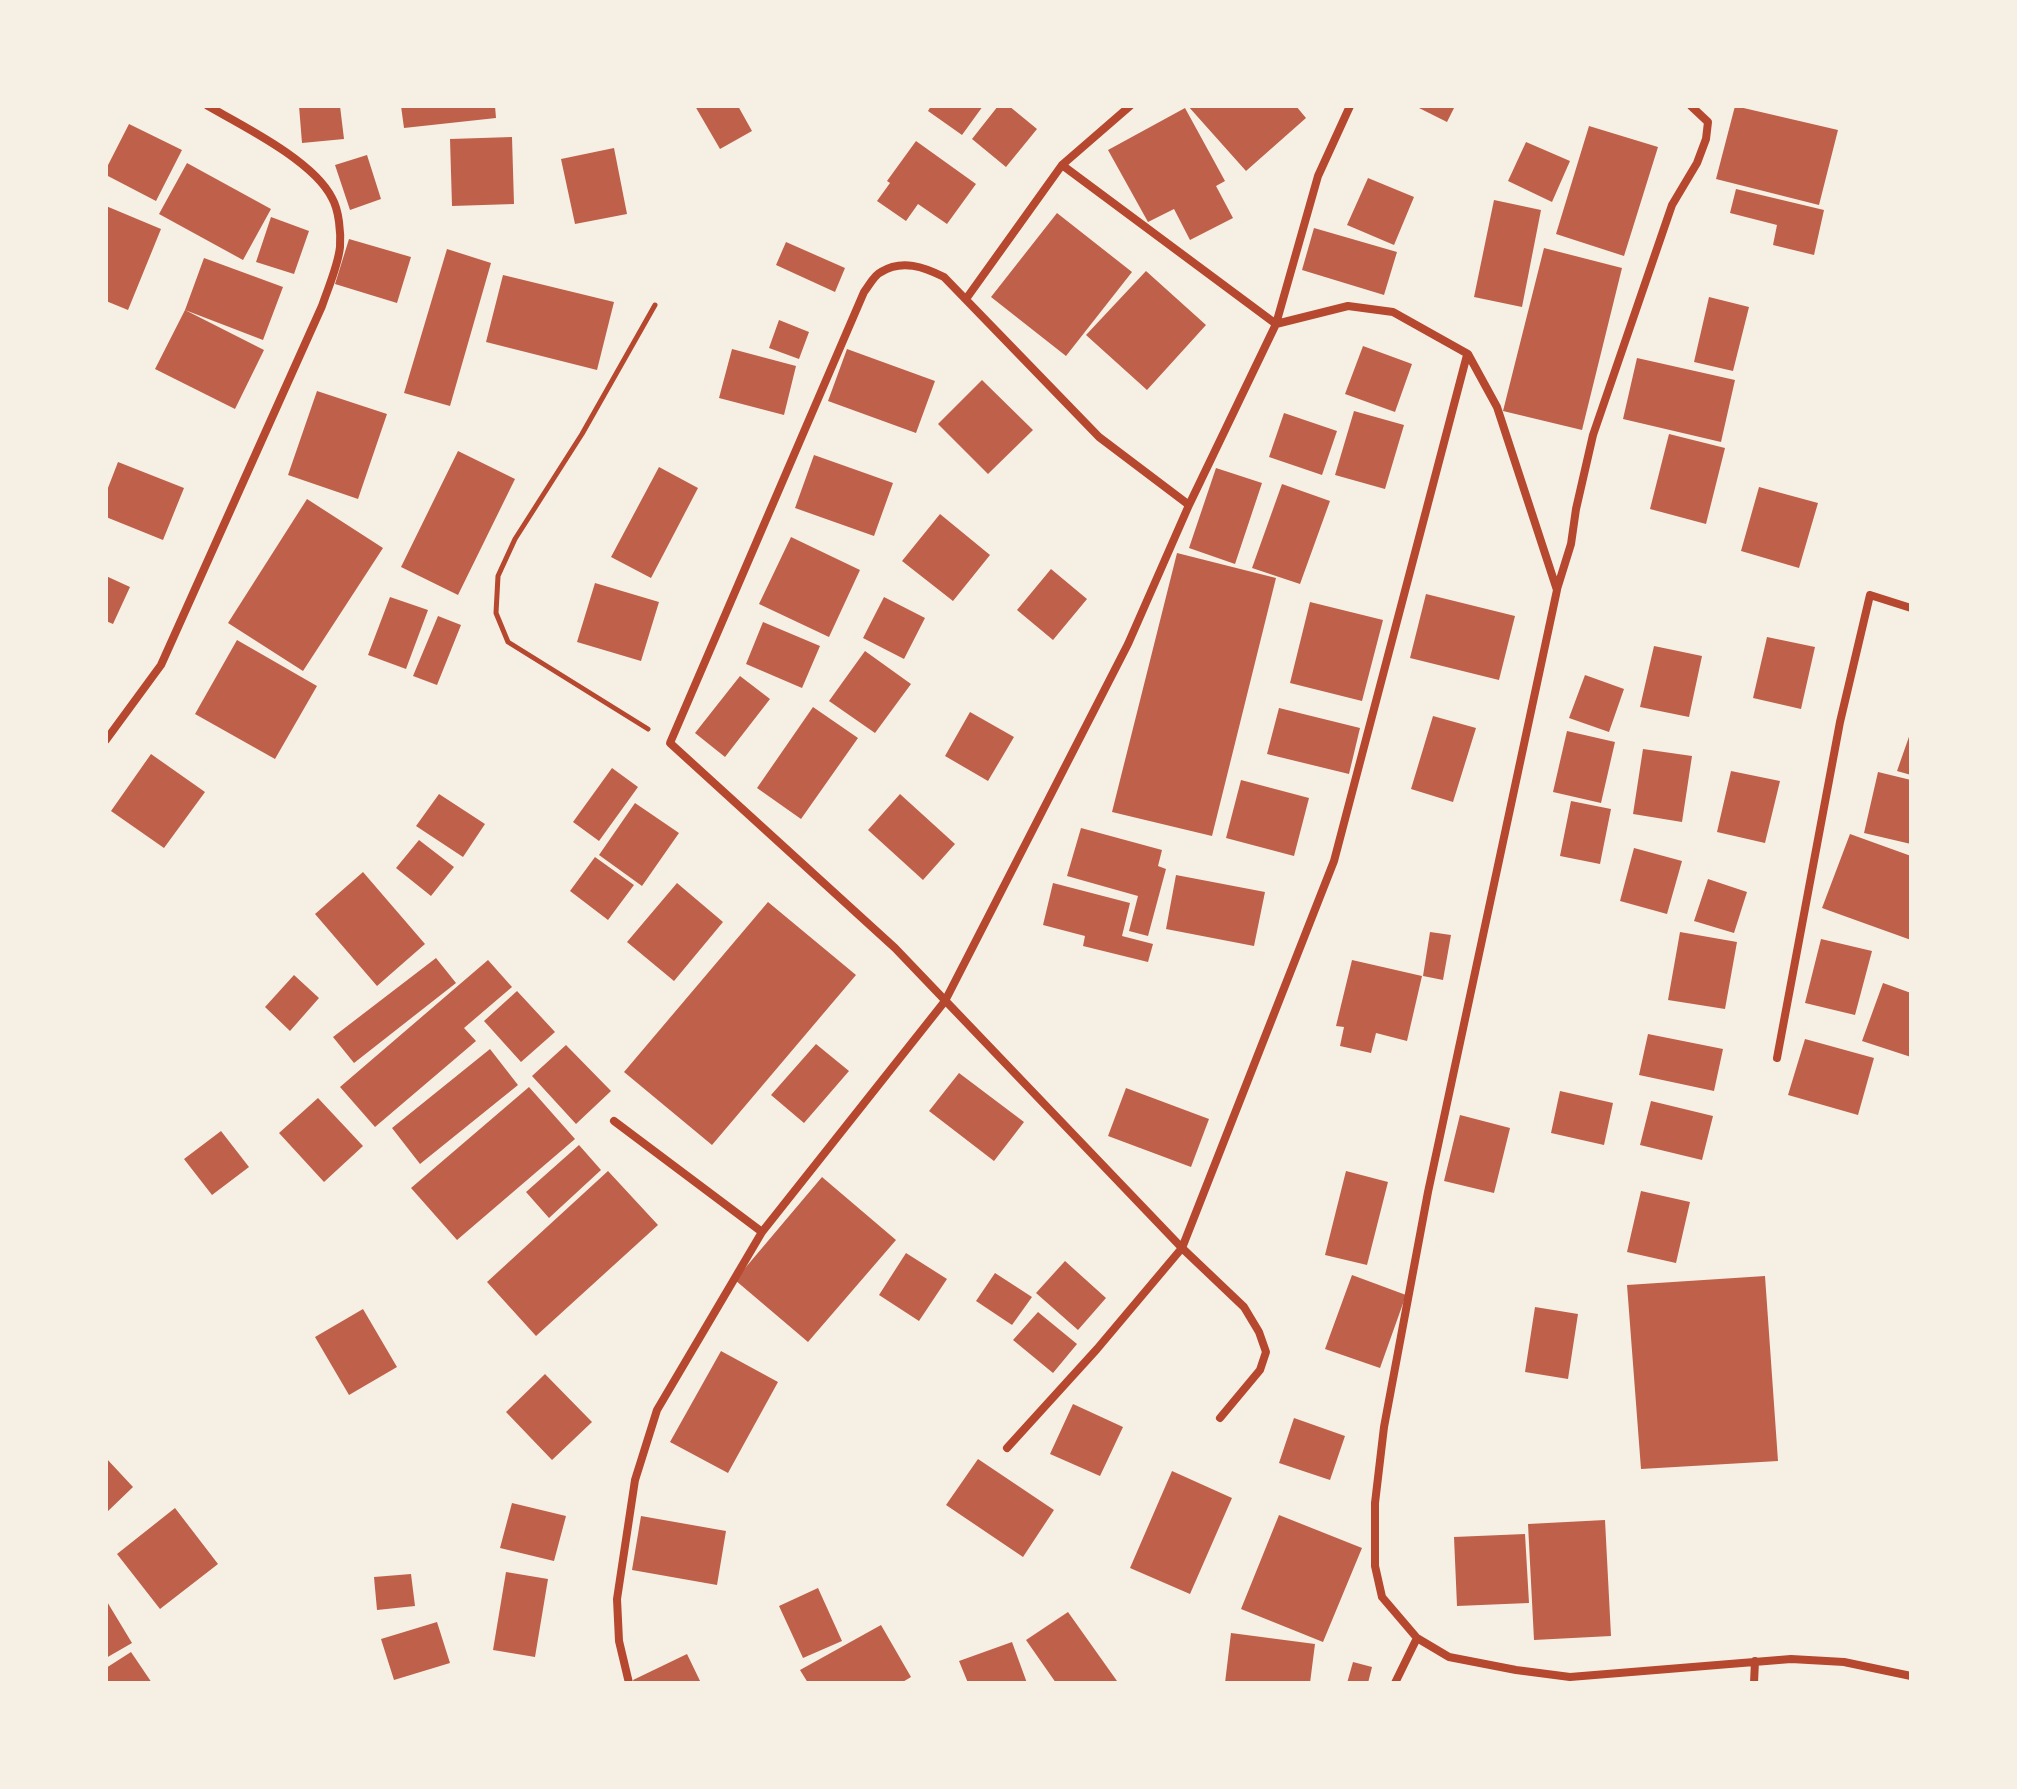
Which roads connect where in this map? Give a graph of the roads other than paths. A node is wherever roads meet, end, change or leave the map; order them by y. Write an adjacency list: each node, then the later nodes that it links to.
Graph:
1 (208, 106): 12 (street)
2 (1130, 106): 5 (street)
3 (1350, 106): 7 (street)
4 (1691, 106): 10 (street)
5 (1062, 165): 6 (street); 7 (street)
6 (966, 299): 9 (street); 13 (street)
7 (1276, 324): 8 (street); 9 (street)
8 (1468, 354): 10 (street); 17 (street)
9 (1189, 505): 13 (street)
10 (1557, 590): 20 (street)
11 (1911, 608): 14 (street)
12 (106, 740)
13 (945, 1001): 16 (street); 17 (street)
14 (1777, 1058)
15 (614, 1121): 16 (street)
16 (762, 1232): 23 (street)
17 (1182, 1248): 18 (street); 19 (street)
18 (1220, 1418)
19 (1007, 1448)
20 (1417, 1638): 21 (street); 24 (street)
21 (1755, 1661): 22 (street); 25 (street)
22 (1911, 1676)
23 (629, 1683)
24 (1395, 1683)
25 (1754, 1683)

